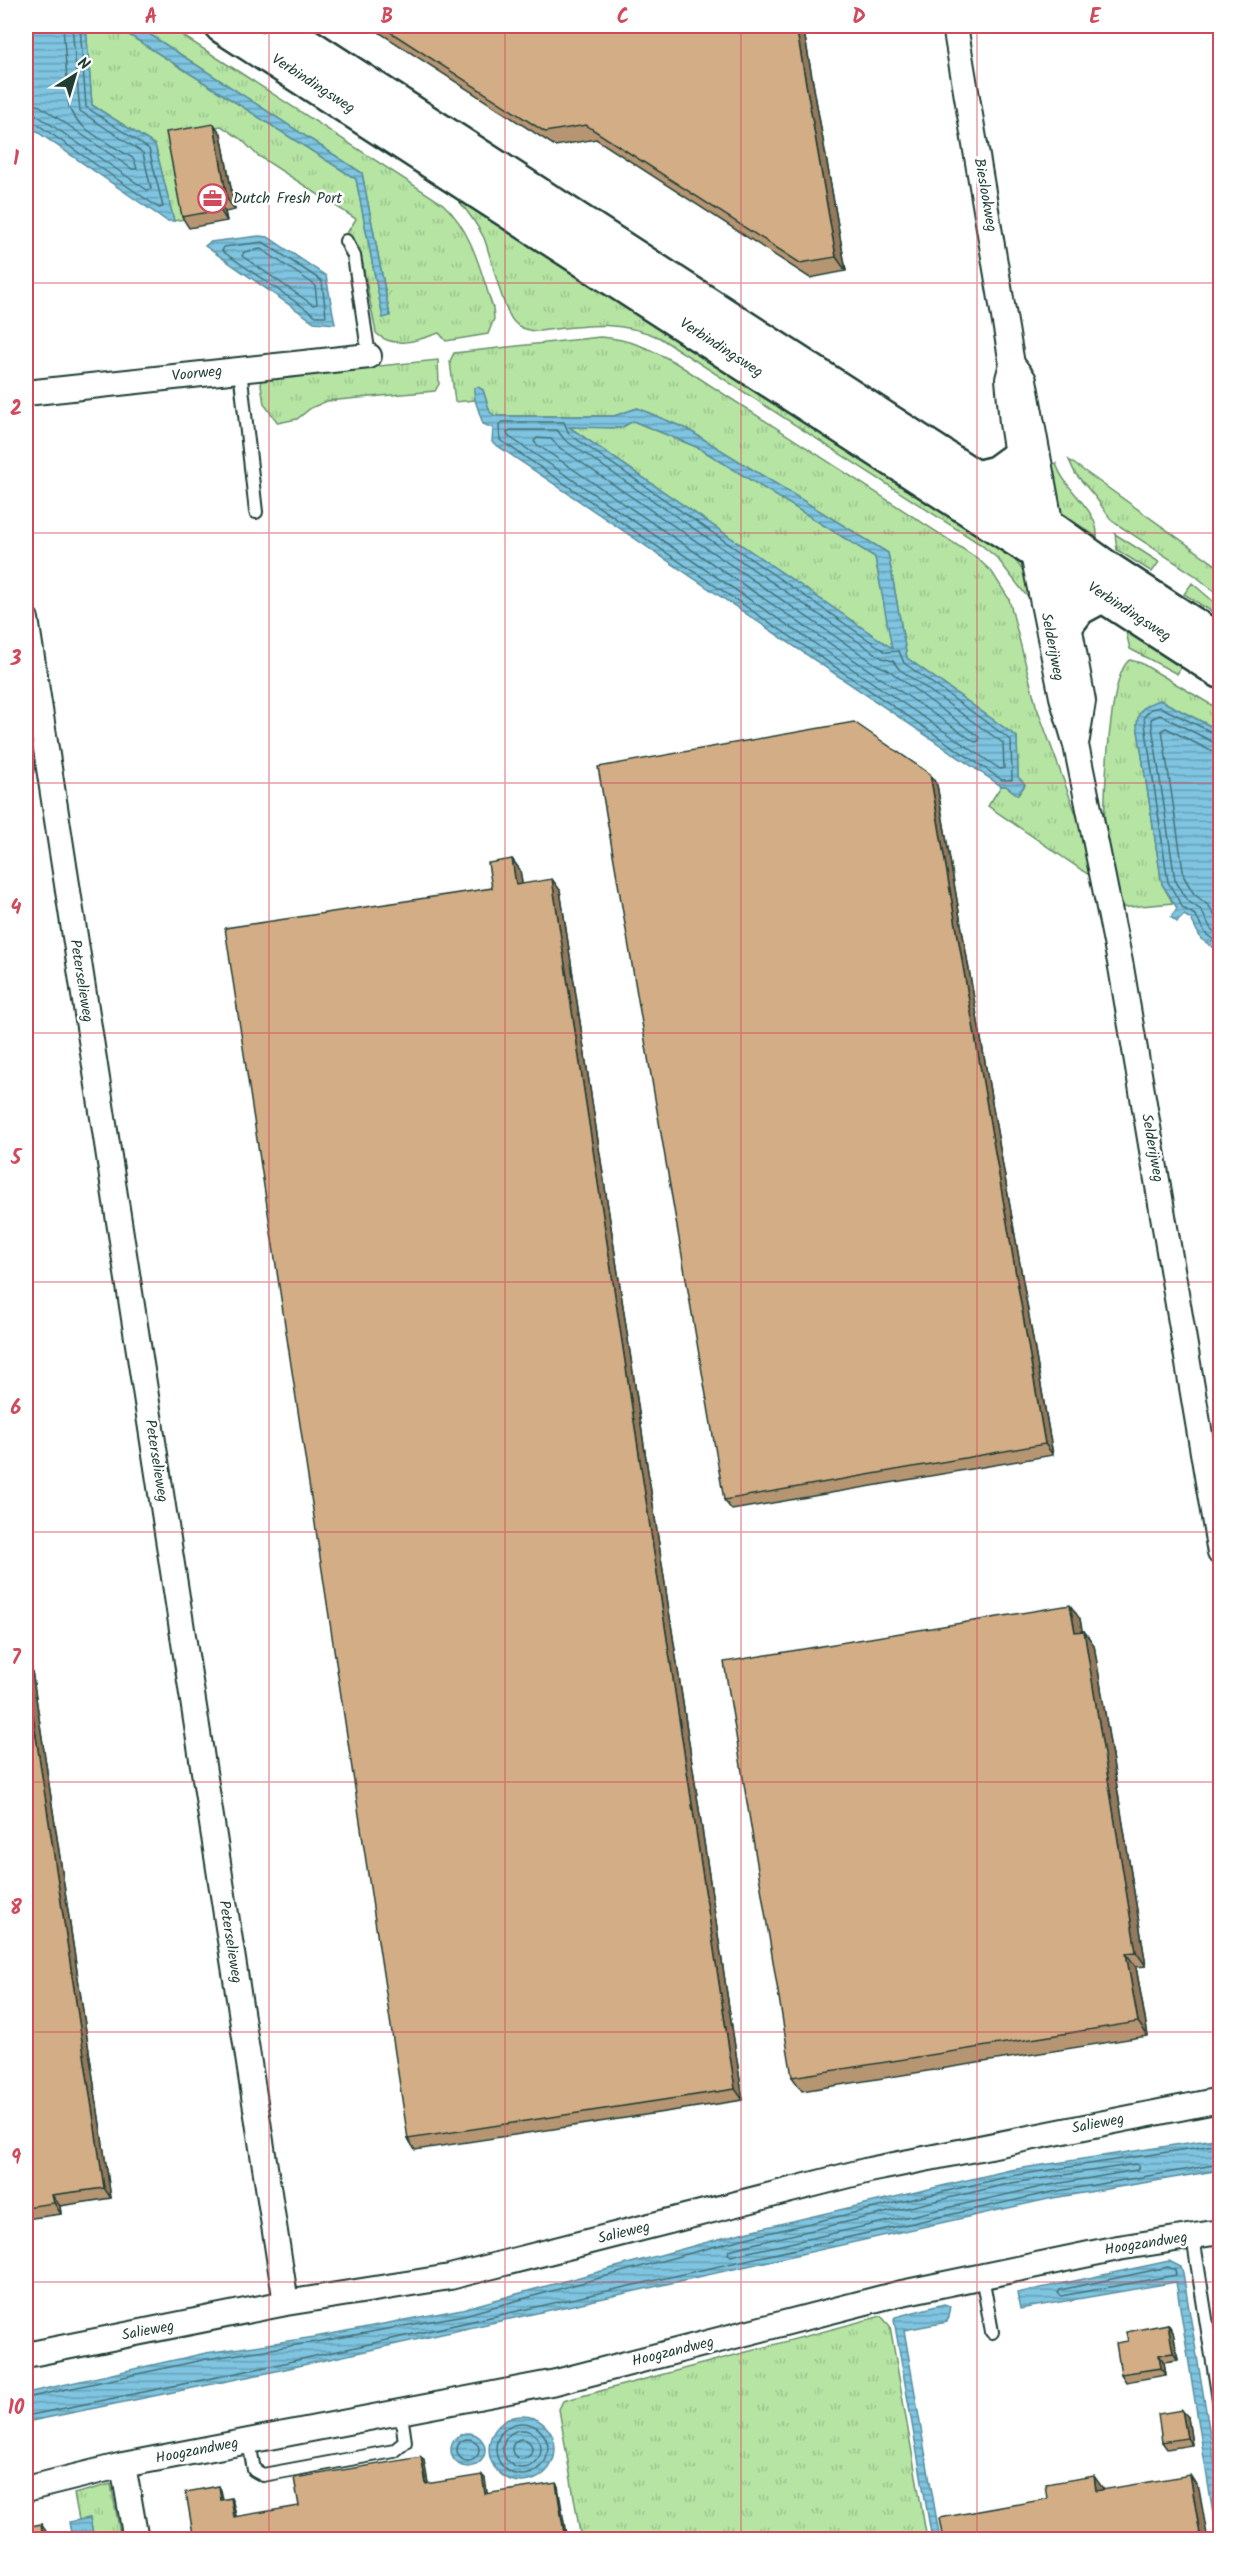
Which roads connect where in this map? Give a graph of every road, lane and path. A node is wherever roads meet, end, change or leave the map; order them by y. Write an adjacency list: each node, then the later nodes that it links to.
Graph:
1 (222, 26): 13 (street, Verbindingsweg)
2 (278, 26): 10 (street, Verbindingsweg)
3 (955, 26): 6 (street, Bieslookweg)
4 (346, 242): 5 (lane)
5 (369, 356): 7 (street, Voorweg)
6 (1012, 364): 9 (street, Bieslookweg); 13 (street, Bieslookweg)
7 (240, 370): 8 (street, Voorweg); 12 (lane)
8 (26, 393)
9 (1018, 457): 10 (street); 11 (street, Bieslookweg)
10 (976, 478): 11 (street, Verbindingsweg)
11 (1027, 511): 13 (street, Verbindingsweg)
12 (256, 512)
13 (1043, 539): 14 (street, Verbindingsweg); 18 (street, Verbindingsweg); 20 (street, Selderijweg)
14 (1059, 566): 15 (street, Verbindingsweg); 17 (street, Selderijweg)
15 (1103, 595): 17 (street); 19 (street, Verbindingsweg)
16 (26, 619): 26 (street, Peterselieweg)
17 (1069, 621): 20 (street, Selderijweg)
18 (1221, 642)
19 (1221, 671)
20 (1076, 745): 21 (street, Selderijweg)
21 (1221, 1553)
22 (1221, 2100): 26 (street, Salieweg)
23 (1221, 2232): 24 (street, Hoogzandweg)
24 (1193, 2237): 25 (street, Hoogzandweg); 29 (lane)
25 (982, 2276): 27 (lane); 30 (street, Hoogzandweg)
26 (285, 2303): 28 (street, Salieweg)
27 (992, 2332)
28 (26, 2355)
29 (1221, 2406)
30 (401, 2414): 31 (street, Hoogzandweg); 31 (lane)
31 (249, 2442): 32 (street, Hoogzandweg)
32 (123, 2465): 33 (street, Hoogzandweg); 34 (street)
33 (26, 2489)
34 (136, 2540)

